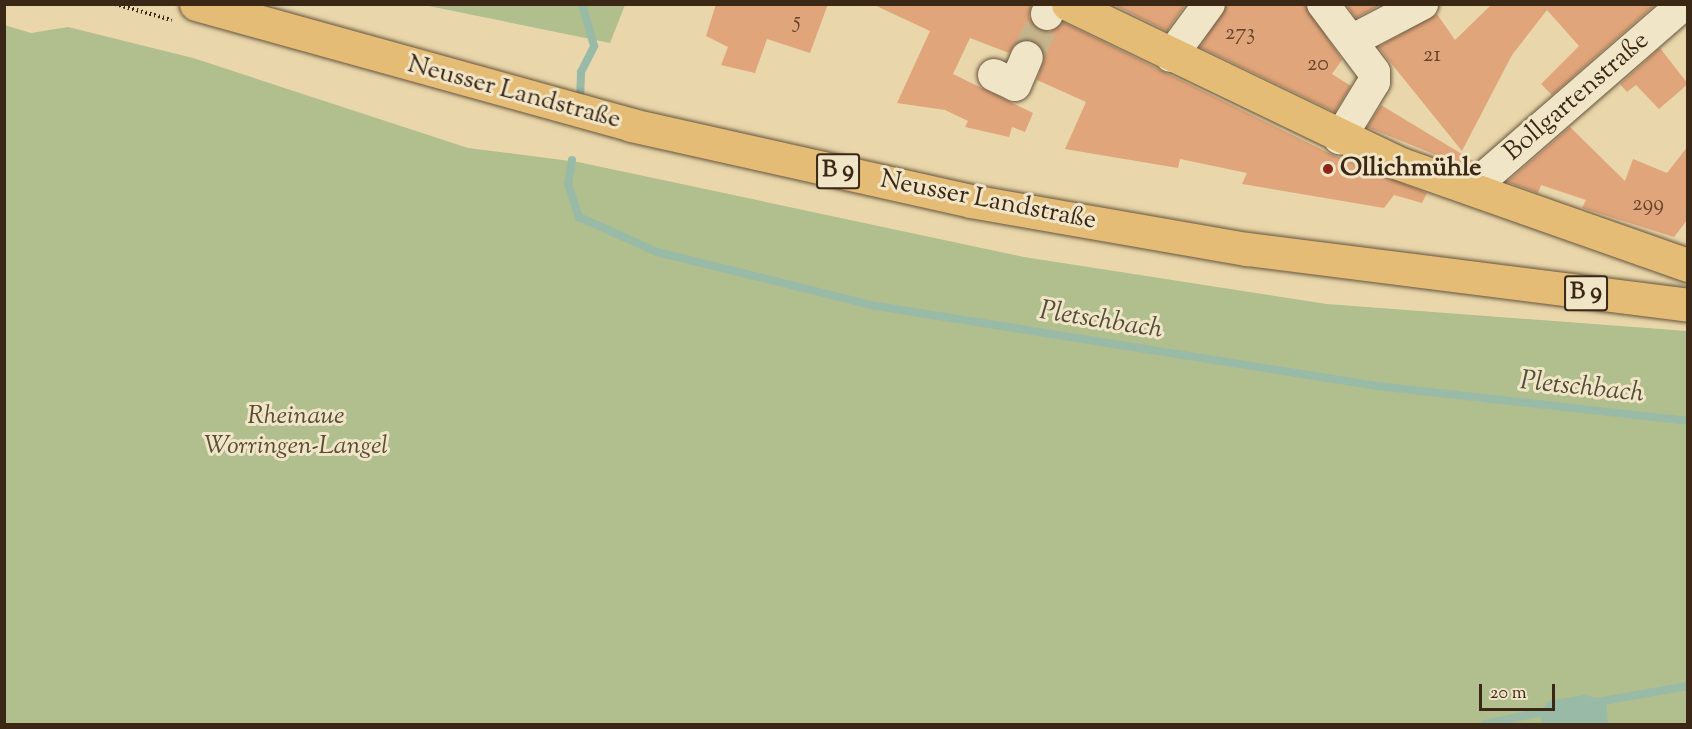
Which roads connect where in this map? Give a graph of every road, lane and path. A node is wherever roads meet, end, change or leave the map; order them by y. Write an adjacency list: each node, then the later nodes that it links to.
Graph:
1 (196, 4): 14 (main road, Neusser Landstraße / B 9)
2 (1209, 4): 8 (street)
3 (1323, 4): 7 (street)
4 (1422, 4): 7 (street)
5 (1684, 4): 12 (street, Bollgartenstraße)
6 (1055, 8): 8 (main road)
7 (1353, 40): 11 (street)
8 (1171, 56): 11 (main road)
9 (1027, 57): 10 (street)
10 (994, 75)
11 (1340, 138): 12 (main road)
12 (1471, 189): 13 (main road)
13 (1684, 257)
14 (1688, 305)

